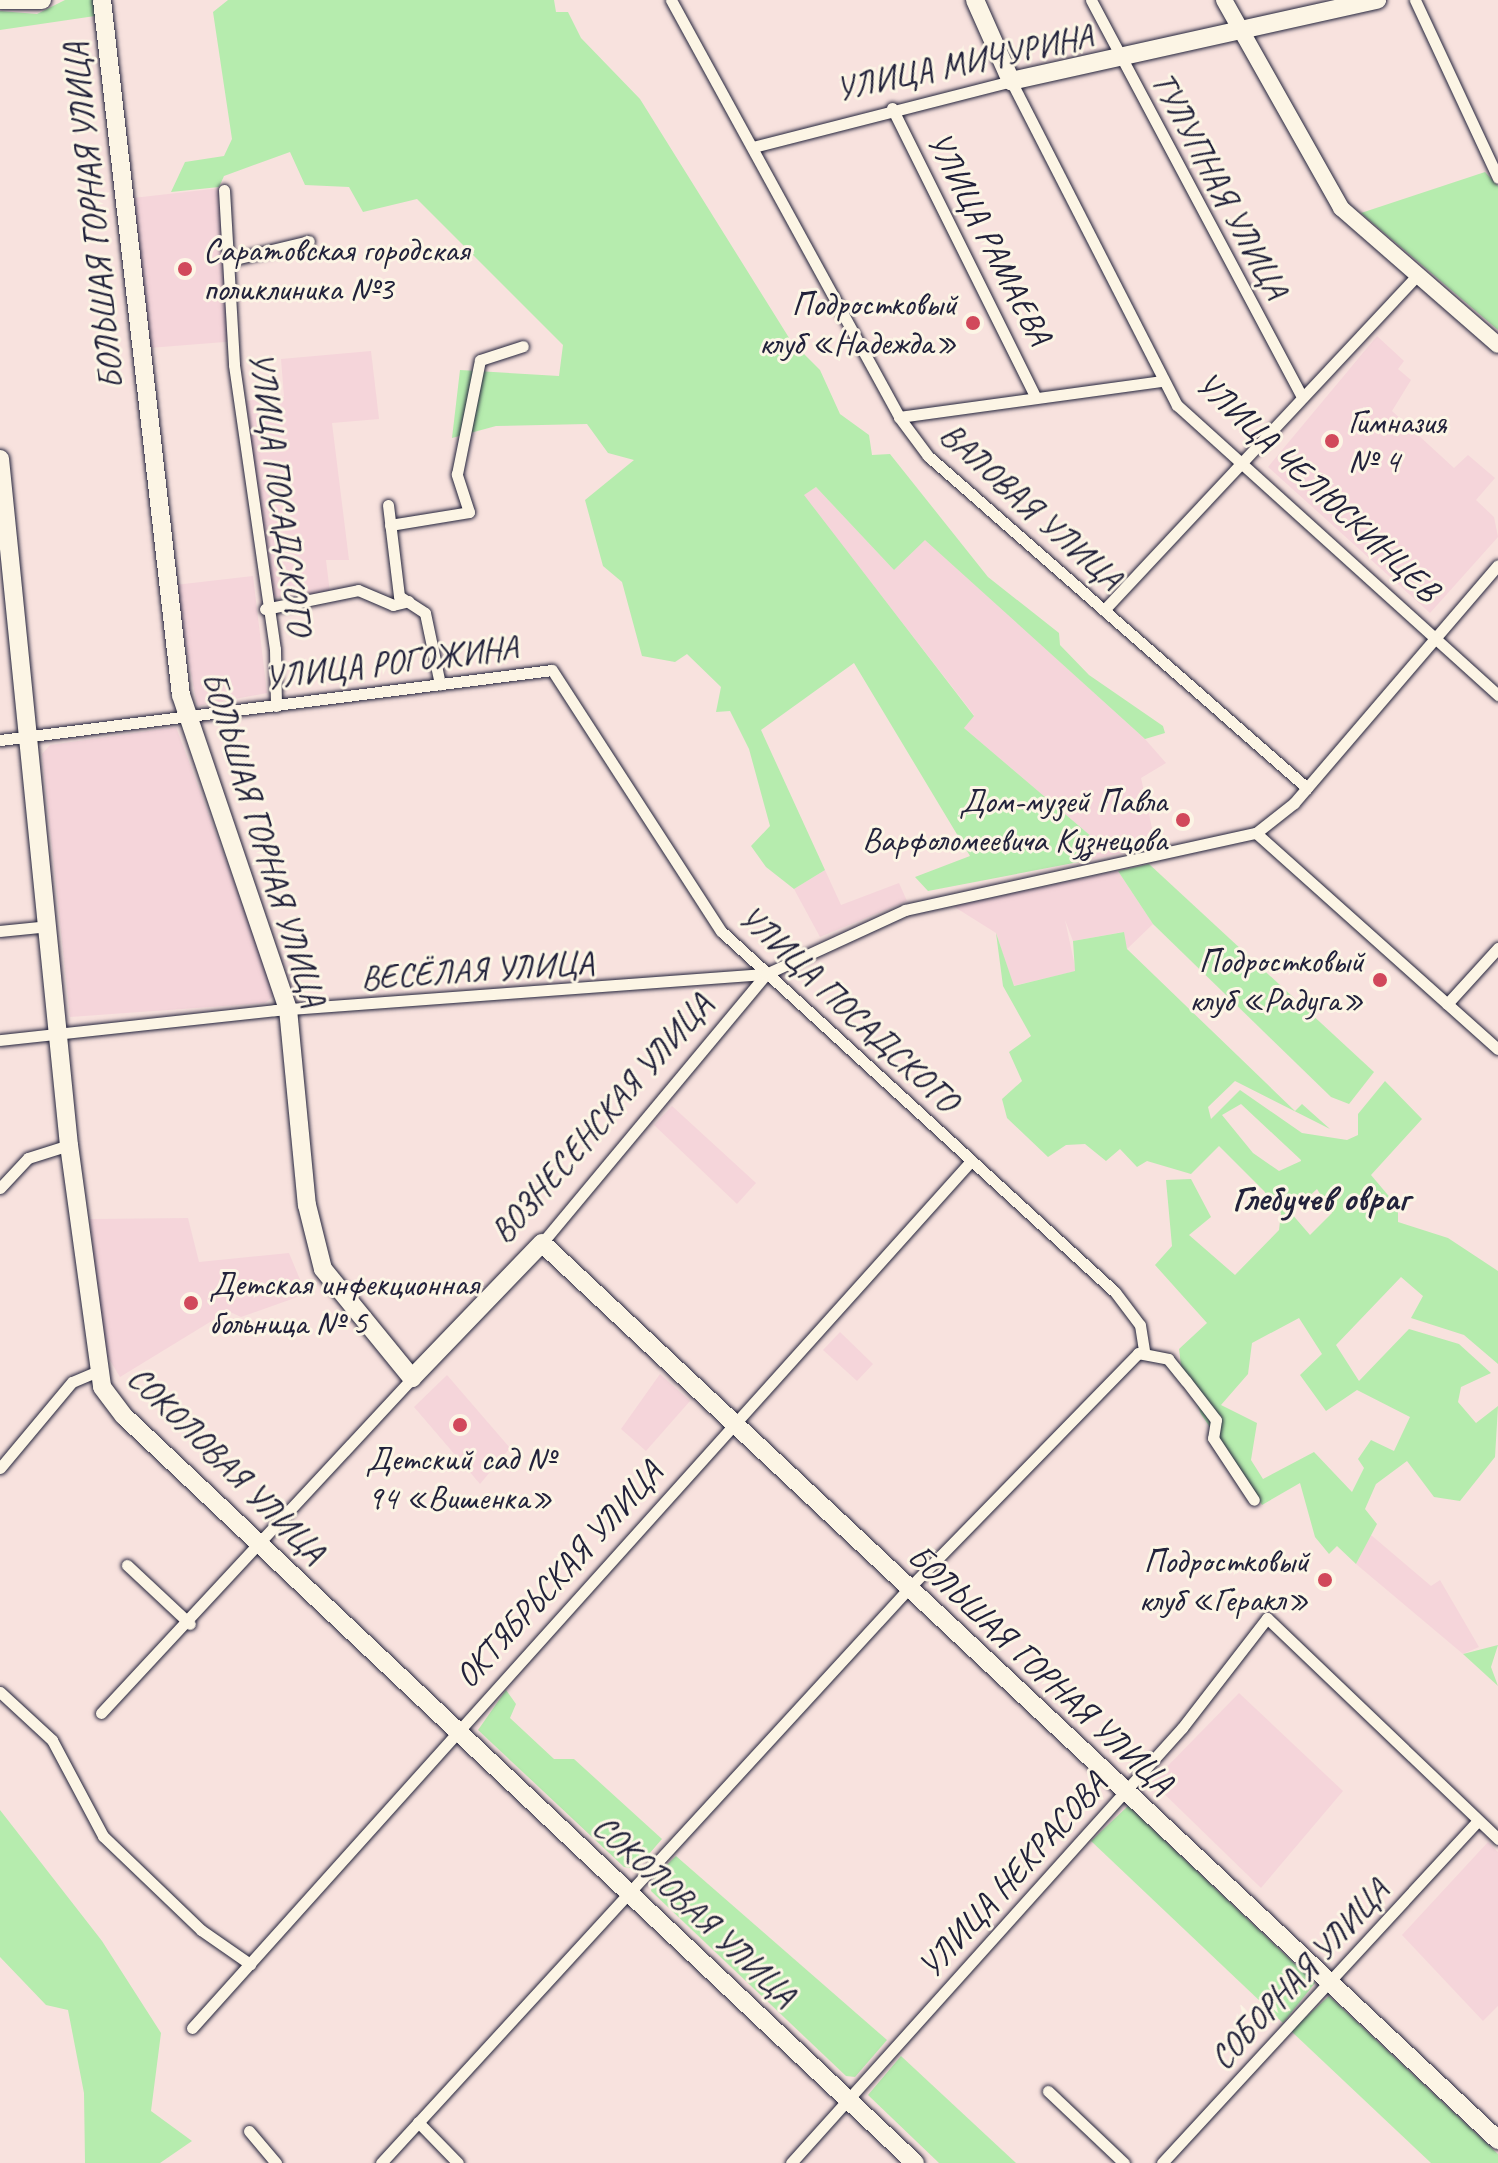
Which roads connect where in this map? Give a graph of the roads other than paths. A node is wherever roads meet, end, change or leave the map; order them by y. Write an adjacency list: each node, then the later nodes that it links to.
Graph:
1 (0, 0): 2 (main road)
2 (42, 0)
3 (102, 0): 39 (main road, БОЛЬШАЯ ГОРНАЯ УЛИЦА)
4 (671, 0): 14 (street, ВАЛОВАЯ УЛИЦА)
5 (975, 0): 12 (main road, УЛИЦА ЧЕЛЮСКИНЦЕВ)
6 (1091, 0): 11 (street, ТУЛУПНАЯ УЛИЦА)
7 (1224, 0): 10 (main road)
8 (1377, 0): 10 (main road, УЛИЦА МИЧУРИНА)
9 (1415, 0): 15 (street)
10 (1241, 31): 11 (main road, УЛИЦА МИЧУРИНА); 19 (main road)
11 (1121, 60): 12 (main road, УЛИЦА МИЧУРИНА); 24 (street, ТУЛУПНАЯ УЛИЦА)
12 (1011, 81): 13 (street, УЛИЦА МИЧУРИНА); 22 (street, УЛИЦА ЧЕЛЮСКИНЦЕВ)
13 (892, 108): 14 (street, УЛИЦА МИЧУРИНА); 23 (street, УЛИЦА РАМАЕВА)
14 (753, 147): 25 (street, ВАЛОВАЯ УЛИЦА)
15 (1498, 178)
16 (224, 190): 18 (street, УЛИЦА ПОСАДСКОГО)
17 (309, 241): 18 (street)
18 (230, 260): 32 (street, УЛИЦА ПОСАДСКОГО)
19 (1417, 275): 20 (main road); 24 (street)
20 (1498, 345)
21 (523, 346): 29 (street)
22 (1163, 381): 23 (street); 27 (street, УЛИЦА ЧЕЛЮСКИНЦЕВ)
23 (1035, 396): 25 (street)
24 (1302, 397): 27 (street)
25 (899, 417): 33 (street, ВАЛОВАЯ УЛИЦА)
26 (0, 459): 40 (main road, СОКОЛОВАЯ УЛИЦА)
27 (1240, 465): 33 (street); 34 (street, УЛИЦА ЧЕЛЮСКИНЦЕВ)
28 (388, 505): 29 (street)
29 (390, 525): 31 (street)
30 (1498, 565): 34 (street)
31 (409, 601): 32 (street); 36 (street)
32 (265, 609): 38 (street, УЛИЦА ПОСАДСКОГО)
33 (1104, 610): 42 (street, ВАЛОВАЯ УЛИЦА)
34 (1433, 638): 37 (street, УЛИЦА ЧЕЛЮСКИНЦЕВ); 42 (street)
35 (552, 670): 36 (street, УЛИЦА РОГОЖИНА); 47 (street, УЛИЦА ПОСАДСКОГО)
36 (440, 684): 38 (street, УЛИЦА РОГОЖИНА)
37 (1498, 695)
38 (276, 706): 39 (street, УЛИЦА РОГОЖИНА)
39 (186, 716): 40 (street, УЛИЦА РОГОЖИНА); 49 (main road, БОЛЬШАЯ ГОРНАЯ УЛИЦА)
40 (26, 738): 41 (street, УЛИЦА РОГОЖИНА); 44 (main road, СОКОЛОВАЯ УЛИЦА)
41 (0, 740)
42 (1307, 788): 43 (street)
43 (1256, 833): 47 (street, ВОЗНЕСЕНСКАЯ УЛИЦА); 48 (street)
44 (49, 926): 45 (street); 50 (main road, СОКОЛОВАЯ УЛИЦА)
45 (0, 931)
46 (1498, 948): 48 (street)
47 (766, 974): 49 (street, ВЕСЁЛАЯ УЛИЦА); 54 (street, УЛИЦА ПОСАДСКОГО); 56 (street, ВОЗНЕСЕНСКАЯ УЛИЦА)
48 (1447, 1004): 52 (street)
49 (288, 1009): 50 (street, ВЕСЁЛАЯ УЛИЦА); 59 (main road, БОЛЬШАЯ ГОРНАЯ УЛИЦА)
50 (59, 1031): 51 (street, ВЕСЁЛАЯ УЛИЦА); 53 (main road, СОКОЛОВАЯ УЛИЦА)
51 (0, 1040)
52 (1498, 1049)
53 (69, 1145): 55 (street); 58 (main road, СОКОЛОВАЯ УЛИЦА)
54 (971, 1161): 57 (street, УЛИЦА ПОСАДСКОГО); 60 (street, ОКТЯБРЬСКАЯ УЛИЦА)
55 (0, 1188)
56 (542, 1243): 59 (main road, ВОЗНЕСЕНСКАЯ УЛИЦА); 60 (main road, БОЛЬШАЯ ГОРНАЯ УЛИЦА)
57 (1141, 1352): 62 (street); 65 (street)
58 (95, 1372): 61 (street); 63 (main road, СОКОЛОВАЯ УЛИЦА)
59 (412, 1378): 63 (street, ВОЗНЕСЕНСКАЯ УЛИЦА)
60 (732, 1421): 65 (main road, БОЛЬШАЯ ГОРНАЯ УЛИЦА); 69 (street, ОКТЯБРЬСКАЯ УЛИЦА)
61 (0, 1468)
62 (1254, 1500)
63 (261, 1546): 66 (street, ВОЗНЕСЕНСКАЯ УЛИЦА); 69 (main road, СОКОЛОВАЯ УЛИЦА)
64 (127, 1565): 66 (street)
65 (909, 1588): 70 (main road, БОЛЬШАЯ ГОРНАЯ УЛИЦА); 73 (street)
66 (190, 1624): 68 (street, ВОЗНЕСЕНСКАЯ УЛИЦА)
67 (0, 1692): 74 (street)
68 (101, 1713)
69 (455, 1730): 73 (main road, СОКОЛОВАЯ УЛИЦА); 74 (street, ОКТЯБРЬСКАЯ УЛИЦА)
70 (1126, 1792): 71 (street, УЛИЦА НЕКРАСОВА); 75 (main road, БОЛЬШАЯ ГОРНАЯ УЛИЦА); 78 (street, УЛИЦА НЕКРАСОВА)
71 (1476, 1823): 72 (street); 75 (street, СОБОРНАЯ УЛИЦА)
72 (1498, 1839)
73 (630, 1891): 78 (main road, СОКОЛОВАЯ УЛИЦА); 79 (street)
74 (250, 1964): 76 (street, ОКТЯБРЬСКАЯ УЛИЦА)
75 (1329, 1982): 81 (main road, БОЛЬШАЯ ГОРНАЯ УЛИЦА); 88 (street, СОБОРНАЯ УЛИЦА)
76 (192, 2028)
77 (1048, 2091): 87 (street)
78 (846, 2098): 85 (street, УЛИЦА НЕКРАСОВА); 86 (main road, СОКОЛОВАЯ УЛИЦА)
79 (418, 2122): 83 (street); 84 (street)
80 (249, 2131): 82 (street)
81 (1498, 2140)
82 (276, 2163)
83 (381, 2163)
84 (458, 2163)
85 (791, 2163)
86 (915, 2163)
87 (1124, 2163)
88 (1162, 2163)

